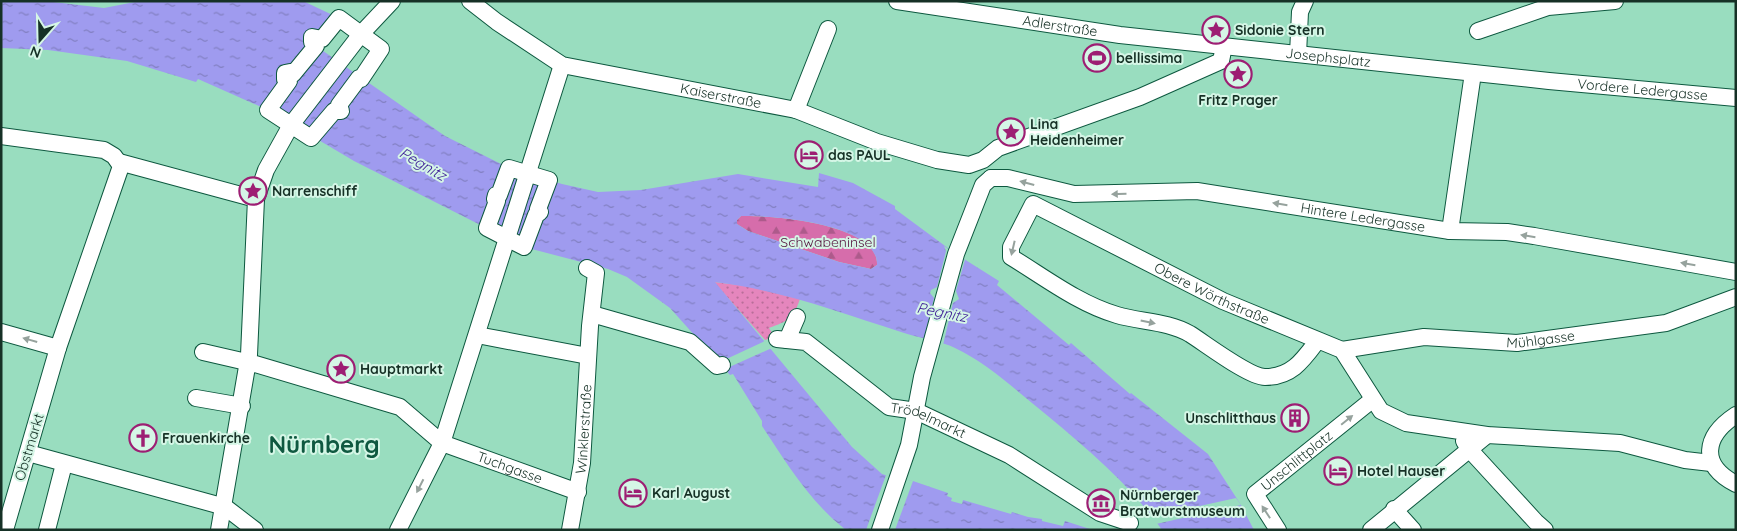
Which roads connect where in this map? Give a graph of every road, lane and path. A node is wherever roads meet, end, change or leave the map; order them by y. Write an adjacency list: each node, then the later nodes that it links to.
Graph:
1 (392, 1): 8 (street)
2 (470, 1): 11 (street, Kaiserstraße)
3 (897, 1): 9 (street, Adlerstraße)
4 (1305, 1): 10 (street)
5 (1614, 1): 7 (street)
6 (828, 29): 15 (street)
7 (1478, 31)
8 (361, 34): 16 (street); 16 (street); 16 (street)
9 (1224, 46): 10 (street, Josephsplatz); 18 (street, Kaiserstraße)
10 (1298, 54): 12 (street, Josephsplatz)
11 (562, 66): 15 (street, Kaiserstraße); 20 (street)
12 (1473, 73): 13 (street, Josephsplatz); 23 (street)
13 (1549, 81): 14 (street, Vordere Ledergasse)
14 (1736, 98)
15 (796, 110): 18 (street, Kaiserstraße)
16 (290, 125): 22 (street)
17 (1, 136): 19 (street)
18 (983, 160): 21 (street)
19 (118, 162): 22 (street); 33 (street, Obstmarkt)
20 (529, 174): 24 (street); 24 (street); 24 (street)
21 (991, 178): 23 (street, Hintere Ledergasse, one-way to 21); 42 (street)
22 (256, 198): 37 (street)
23 (1450, 231): 26 (street, Hintere Ledergasse, one-way to 23)
24 (508, 239): 31 (street)
25 (587, 268): 29 (street, Winklerstraße)
26 (1736, 272)
27 (1736, 297): 34 (street, Mühlgasse)
28 (797, 317): 42 (street, Trödelmarkt)
29 (591, 320): 36 (street, Winklerstraße); 38 (street)
30 (1, 332): 33 (street, one-way to 30)
31 (477, 335): 36 (street); 45 (street)
32 (1318, 340): 32 (street, Obere Wörthstraße, one-way to 32); 34 (street, Obere Wörthstraße)
33 (58, 348): 47 (street, Obstmarkt)
34 (1342, 350): 40 (street)
35 (203, 352): 37 (street)
36 (588, 356): 51 (street, Winklerstraße)
37 (249, 358): 41 (street); 45 (street)
38 (722, 365)
39 (196, 398): 41 (street)
40 (1372, 404): 44 (street); 62 (street, Unschlittplatz, one-way to 40)
41 (242, 406): 52 (street)
42 (916, 411): 54 (street, Trödelmarkt); 61 (street)
43 (1736, 415): 48 (street)
44 (1487, 435): 46 (street); 48 (street)
45 (442, 443): 51 (street, Tuchgasse); 59 (street, one-way to 59)
46 (1466, 444): 53 (street); 65 (street)
47 (28, 453): 49 (street); 55 (street, Obstmarkt)
48 (1711, 463): 50 (street)
49 (64, 464): 52 (street); 56 (street)
50 (1736, 484)
51 (578, 492): 60 (street, Winklerstraße)
52 (219, 506): 57 (street); 58 (street)
53 (1388, 510): 63 (street); 64 (street)
54 (1130, 523)
55 (5, 530)
56 (47, 530)
57 (219, 530)
58 (255, 530)
59 (398, 530)
60 (570, 530)
61 (880, 530)
62 (1278, 530)
63 (1371, 530)
64 (1413, 530)
65 (1545, 530)

